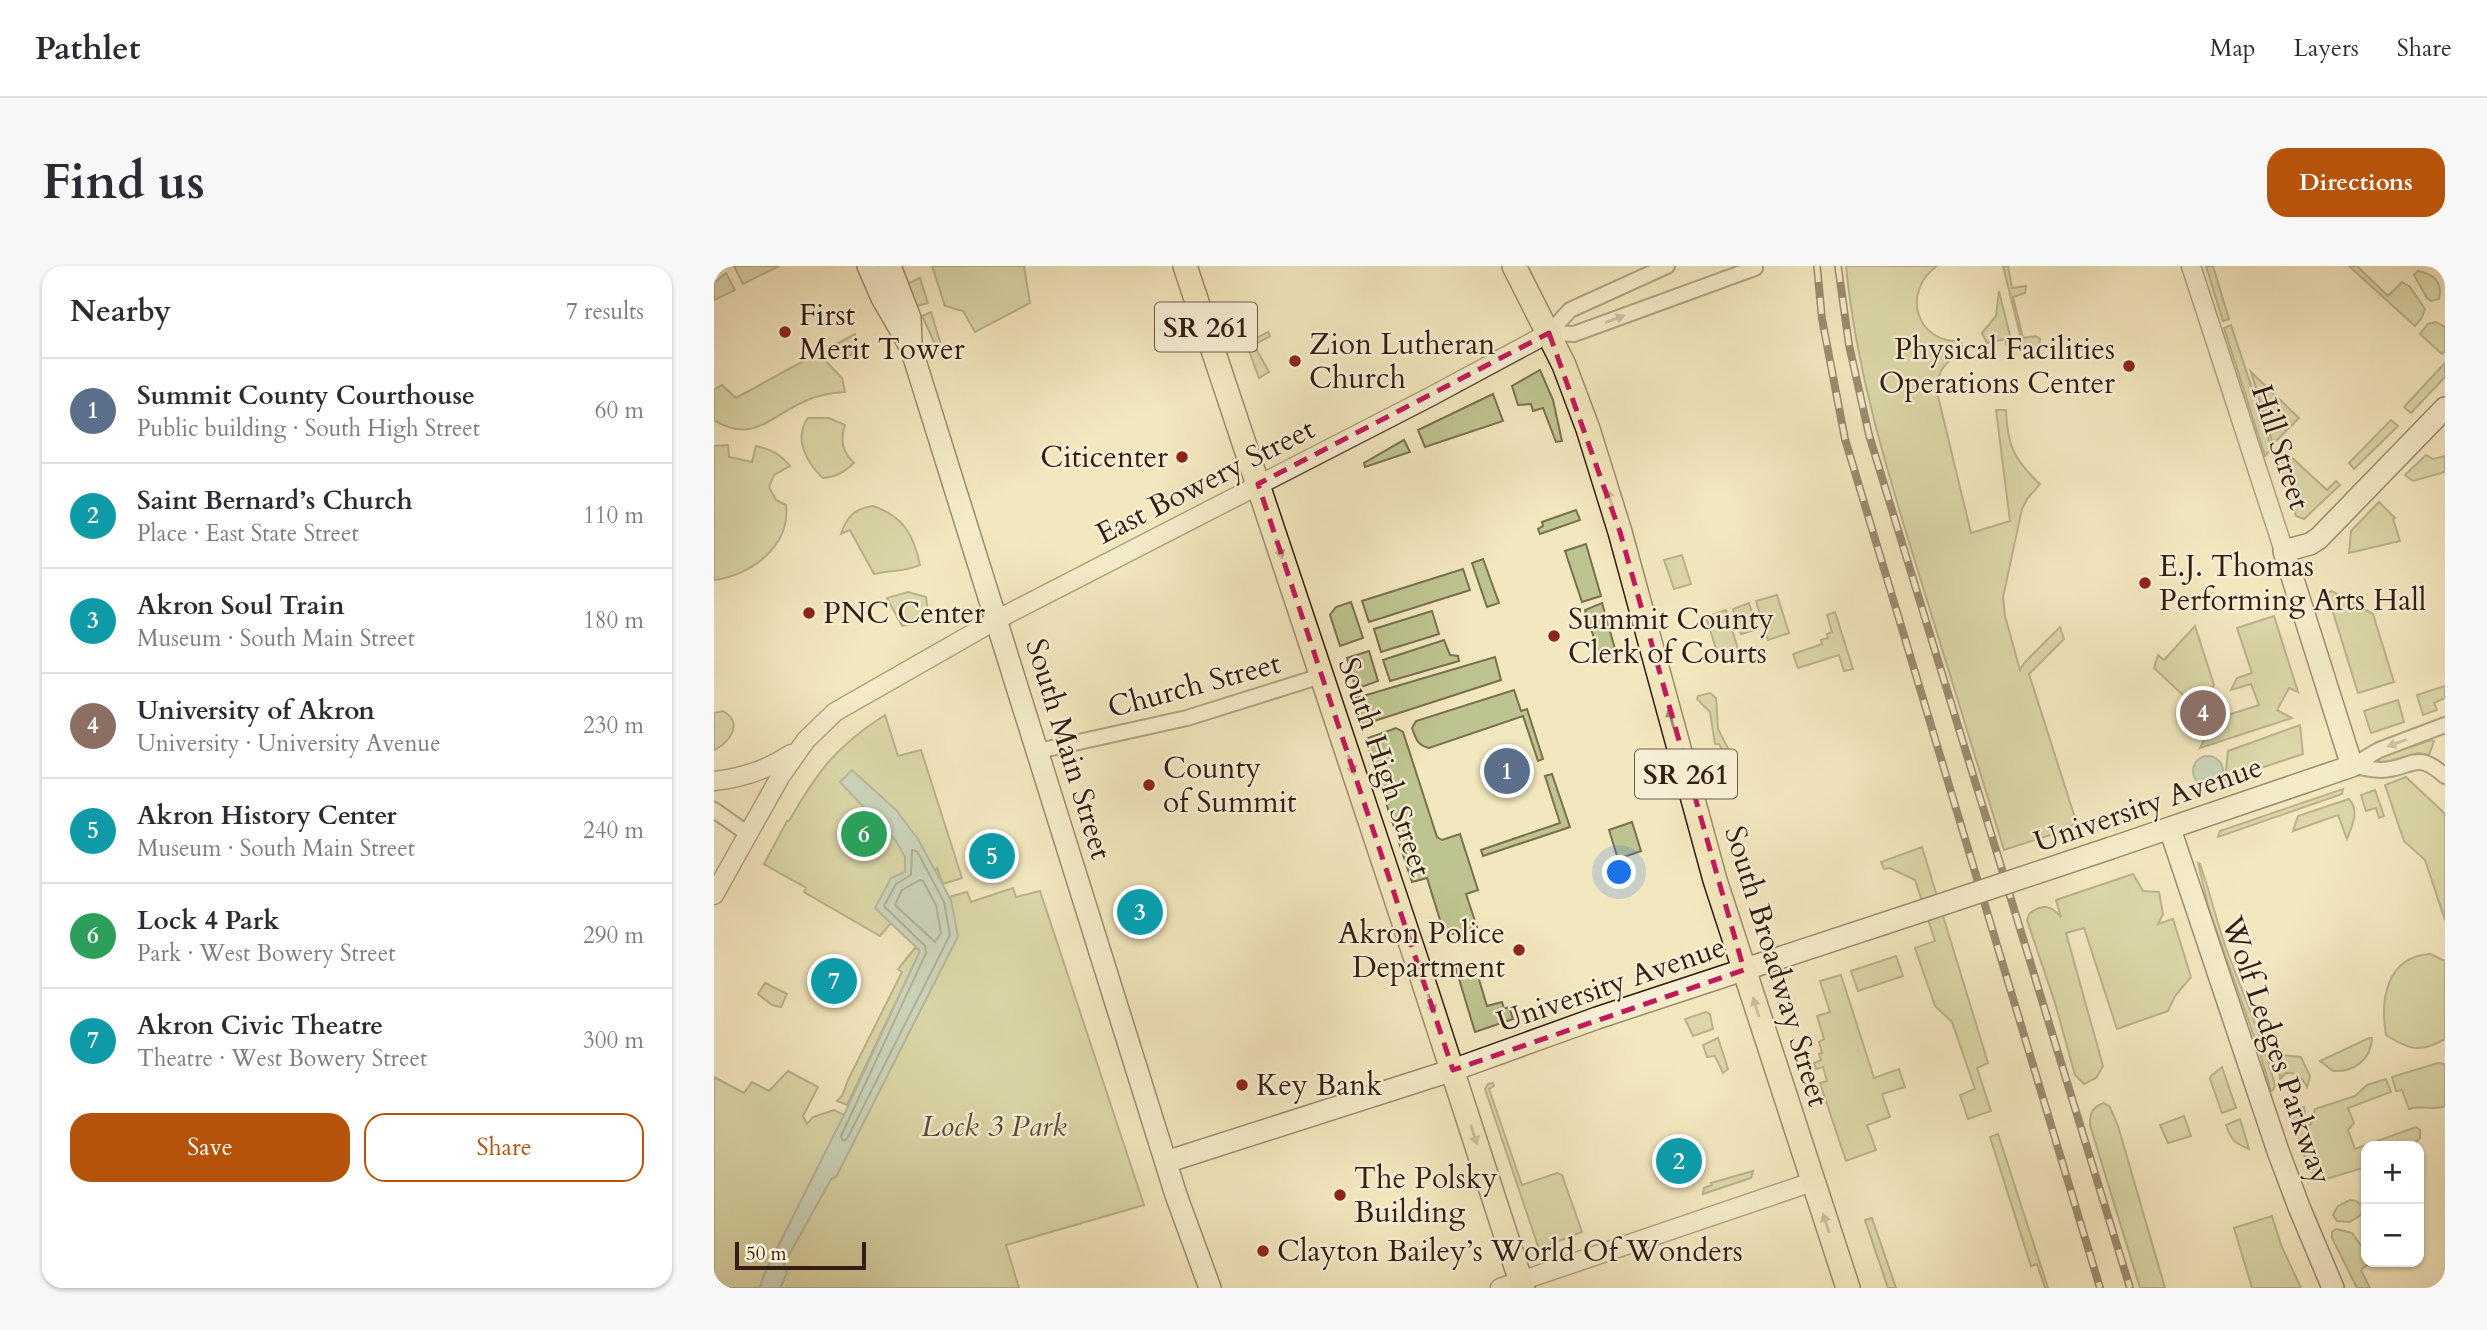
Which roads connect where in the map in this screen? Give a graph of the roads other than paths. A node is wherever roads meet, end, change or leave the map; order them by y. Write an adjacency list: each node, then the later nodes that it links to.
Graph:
1 (868, 266): 9 (main road, South Main Street)
2 (890, 266): 9 (main road, South Main Street)
3 (1185, 266): 11 (main road, South High Street / SR 261)
4 (1514, 266): 8 (main road, South Broadway Street / SR 261)
5 (1667, 266): 8 (street, East Bowery Street)
6 (1754, 266): 8 (street, East Bowery Street, one-way to 6)
7 (2191, 266): 12 (street, Hill Street)
8 (1549, 333): 11 (street, East Bowery Street); 25 (main road, South Broadway Street / SR 261, one-way to 8)
9 (911, 348): 13 (main road, South Main Street)
10 (2445, 408): 12 (main road)
11 (1258, 484): 13 (street, East Bowery Street); 14 (main road, South High Street / SR 261, one-way to 14)
12 (2284, 551): 18 (main road, Hill Street)
13 (998, 619): 16 (street, East Bowery Street); 17 (main road, South Main Street)
14 (1321, 676): 17 (street, Church Street); 26 (main road, South High Street / SR 261, one-way to 26)
15 (2445, 725): 18 (street, University Avenue, one-way to 18)
16 (800, 748): 20 (street); 23 (street)
17 (1038, 751): 27 (main road, South Main Street)
18 (2352, 766): 19 (street, University Avenue); 22 (main road, University Avenue)
19 (2445, 776)
20 (714, 781)
21 (714, 810): 23 (street)
22 (2170, 829): 25 (main road, University Avenue, bridge); 32 (main road, Wolf Ledges Parkway)
23 (748, 834): 24 (street)
24 (714, 895)
25 (1744, 970): 26 (main road, University Avenue); 28 (main road, South Broadway Street / SR 261, one-way to 25)
26 (1453, 1070): 27 (main road, University Avenue); 29 (main road, South High Street / SR 261, one-way to 29)
27 (1166, 1162): 30 (main road, South Main Street)
28 (1812, 1182): 29 (street); 31 (main road, South Broadway Street / SR 261, one-way to 28)
29 (1515, 1286)
30 (1210, 1288)
31 (1847, 1288)
32 (2333, 1288)

